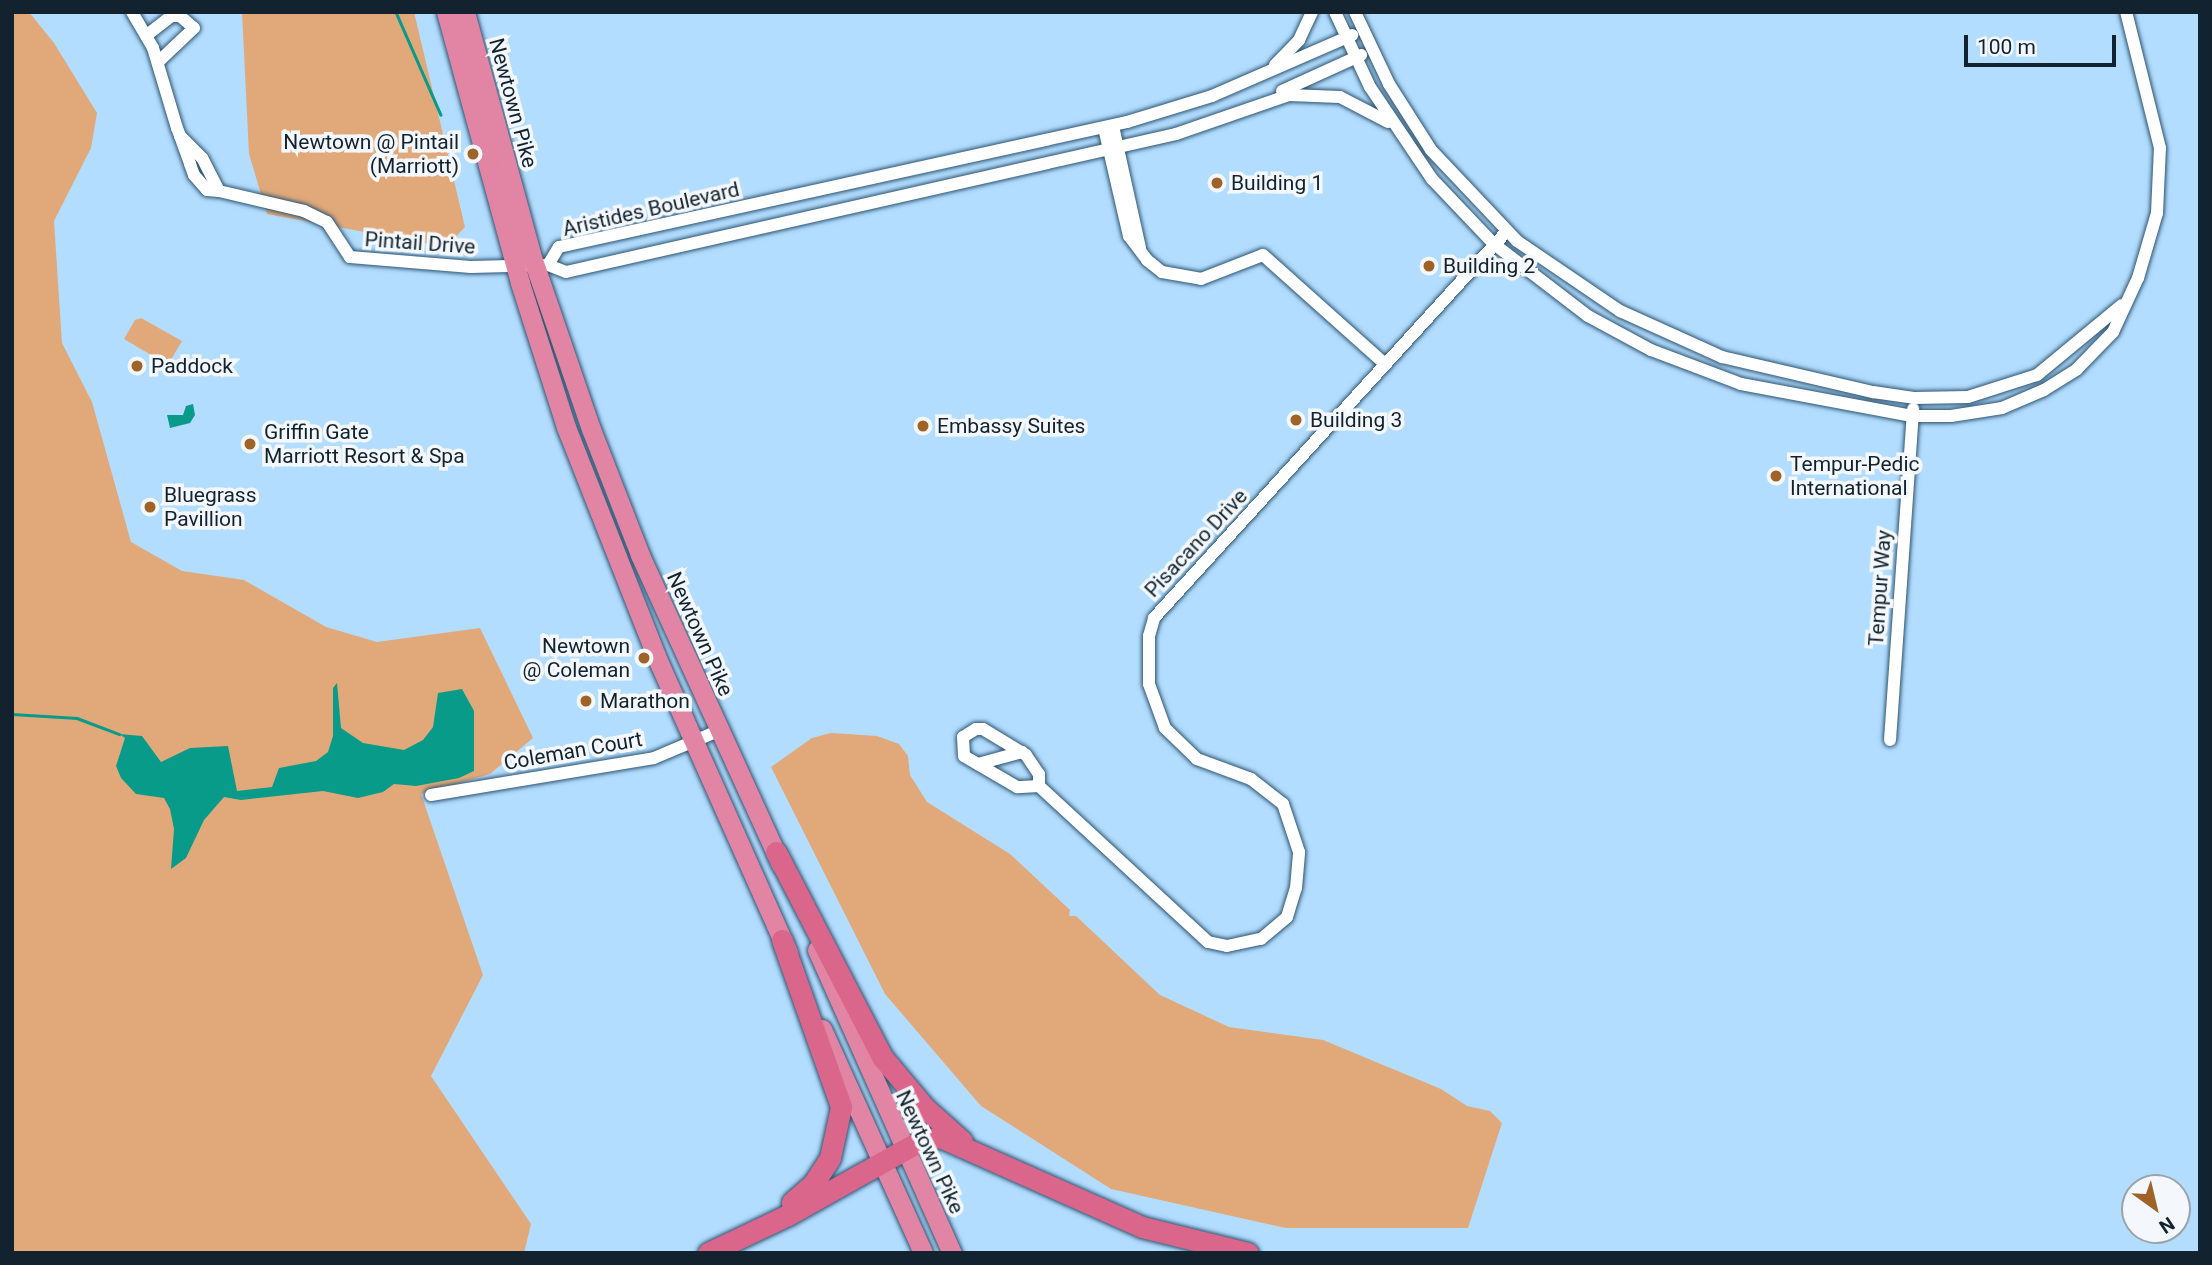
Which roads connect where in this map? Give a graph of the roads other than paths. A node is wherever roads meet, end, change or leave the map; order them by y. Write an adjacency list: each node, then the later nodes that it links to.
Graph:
1 (132, 12): 9 (street, Pintail Drive)
2 (446, 12): 21 (highway, Newtown Pike)
3 (465, 12): 21 (highway, Newtown Pike)
4 (1312, 12): 14 (street, Aristides Boulevard)
5 (1335, 12): 10 (street)
6 (1355, 12): 8 (street)
7 (2126, 12): 22 (street)
8 (1362, 30): 10 (street, Aristides Boulevard); 11 (street)
9 (146, 35): 13 (street, Pintail Drive); 13 (street)
10 (1346, 38): 12 (street); 14 (street, Aristides Boulevard)
11 (1371, 50): 12 (street, Aristides Boulevard); 19 (street)
12 (1355, 58): 15 (street, Aristides Boulevard); 17 (street)
13 (158, 62): 21 (street, Pintail Drive)
14 (1251, 80): 16 (street, Aristides Boulevard)
15 (1234, 114): 17 (street, Aristides Boulevard); 18 (street, Aristides Boulevard)
16 (1108, 127): 18 (street); 21 (street, Aristides Boulevard)
17 (1396, 130): 20 (street)
18 (1113, 149): 21 (street, Aristides Boulevard); 25 (street)
19 (1507, 232): 20 (street, Pisacano Drive); 23 (street)
20 (1494, 244): 24 (street); 25 (street, Pisacano Drive)
21 (533, 266): 28 (highway, Newtown Pike); 30 (highway, Newtown Pike)
22 (2125, 302): 26 (street); 27 (street)
23 (1650, 326): 24 (street); 26 (street)
24 (1640, 345): 27 (street)
25 (1385, 365): 33 (street, Pisacano Drive)
26 (1914, 398): 27 (street, Tempur Way)
27 (1912, 416): 29 (street, Tempur Way)
28 (718, 731): 30 (street, Coleman Court); 35 (highway, Newtown Pike)
29 (1890, 740)
30 (695, 742): 34 (street, Coleman Court); 36 (highway, Newtown Pike)
31 (1022, 752): 32 (street); 32 (street); 33 (street)
32 (978, 764): 33 (street)
33 (1039, 786)
34 (431, 795)
35 (776, 852): 37 (highway, Newtown Pike); 38 (highway)
36 (782, 940): 39 (highway, Newtown Pike); 40 (highway)
37 (904, 1151): 38 (highway); 39 (highway); 43 (highway, Newtown Pike)
38 (974, 1152): 44 (highway)
39 (883, 1163): 40 (highway); 42 (highway, Newtown Pike)
40 (751, 1231): 41 (highway)
41 (708, 1253)
42 (923, 1253)
43 (952, 1253)
44 (1248, 1253)

